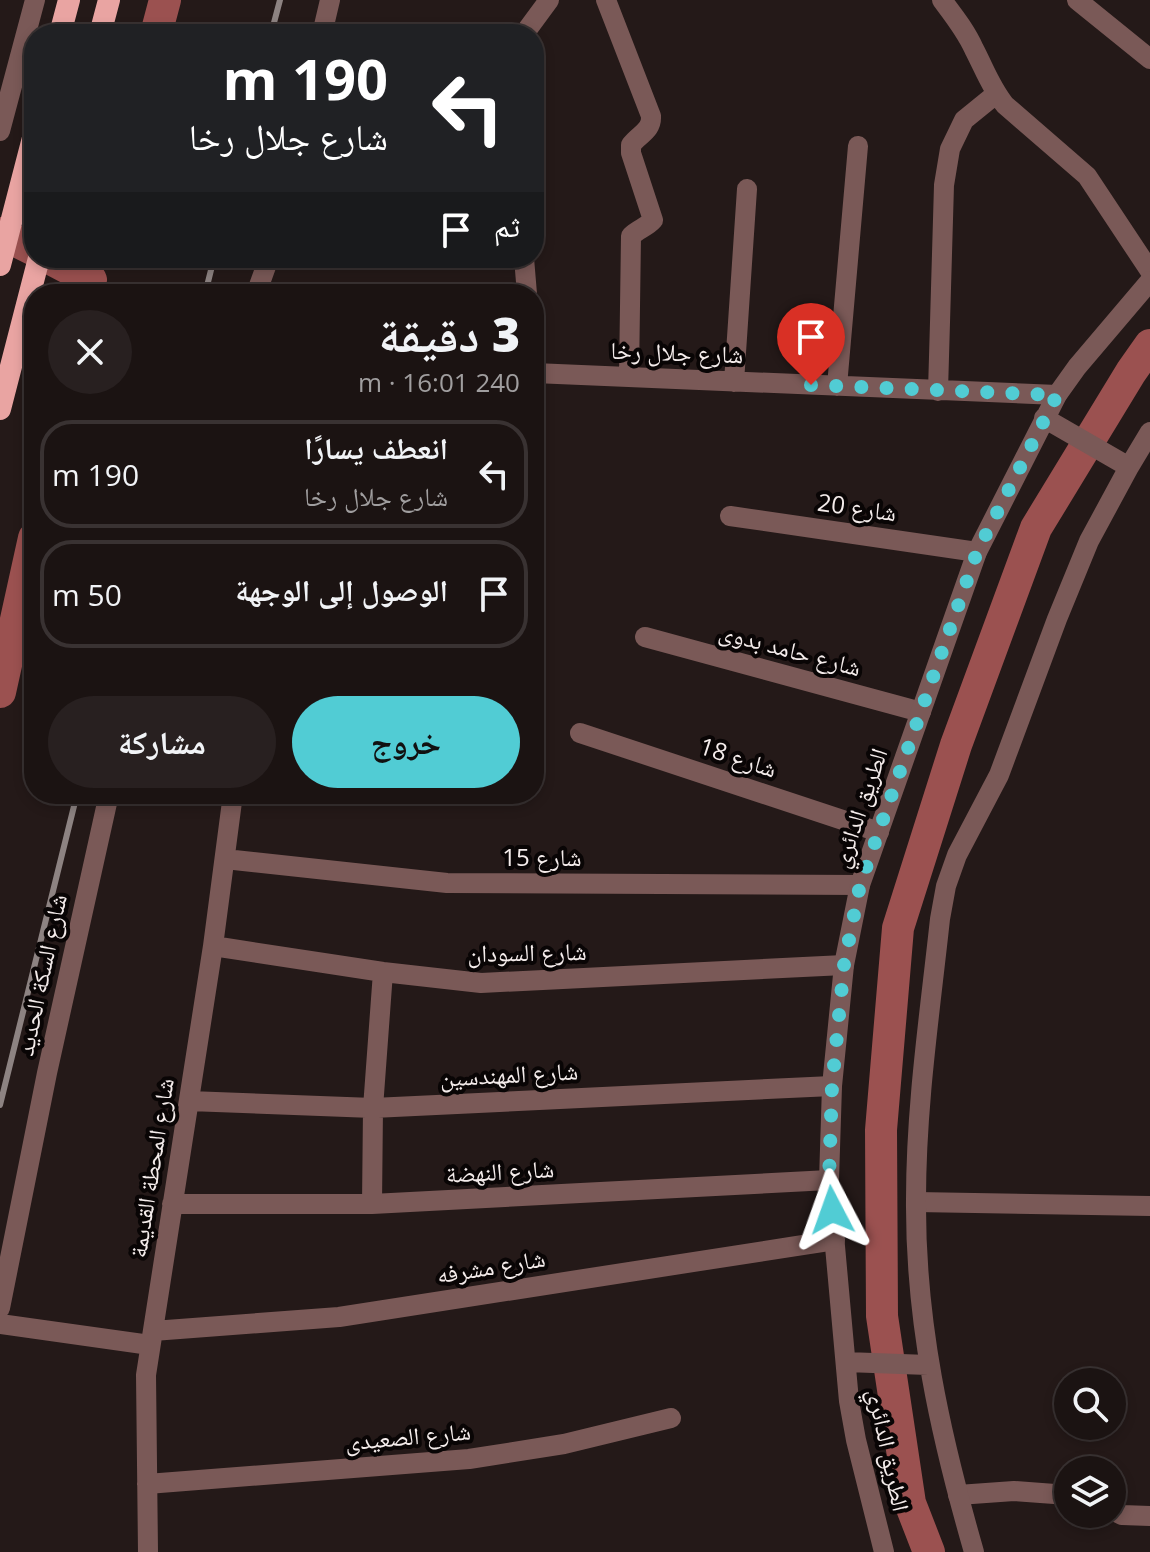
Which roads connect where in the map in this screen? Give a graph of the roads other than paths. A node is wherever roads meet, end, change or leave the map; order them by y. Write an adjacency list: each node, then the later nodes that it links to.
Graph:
1 (35, 0): 9 (street)
2 (69, 0): 10 (highway)
3 (109, 0): 11 (highway)
4 (330, 0): 12 (street)
5 (549, 0): 13 (street)
6 (606, 0): 26 (street)
7 (942, 0): 16 (street)
8 (1077, 0): 15 (street)
9 (29, 24)
10 (63, 24)
11 (103, 24)
12 (324, 24)
13 (531, 24)
14 (24, 41): 17 (street)
15 (1150, 59)
16 (996, 94): 22 (street); 29 (street)
17 (0, 131)
18 (858, 146): 28 (street)
19 (24, 173): 21 (highway)
20 (747, 189): 27 (street)
21 (0, 265)
22 (1150, 271)
23 (1150, 281): 30 (street, الطريق الدائري)
24 (24, 316): 31 (highway)
25 (544, 373): 26 (street, شارع جلال رخا)
26 (629, 377): 27 (street, شارع جلال رخا)
27 (734, 382): 28 (street, شارع جلال رخا)
28 (837, 386): 29 (street, شارع جلال رخا)
29 (938, 391): 30 (street, شارع جلال رخا)
30 (1057, 395): 32 (street, الطريق الدائري)
31 (0, 409)
32 (1044, 418): 34 (street); 36 (street, الطريق الدائري)
33 (1150, 432): 34 (street)
34 (1129, 467): 52 (street)
35 (730, 516): 36 (street, شارع 20)
36 (977, 552): 38 (street, الطريق الدائري)
37 (645, 637): 38 (street, شارع حامد بدوى)
38 (921, 712): 42 (street, الطريق الدائري)
39 (580, 733): 42 (street, شارع 18)
40 (107, 804): 57 (street, شارع السكة الحديد)
41 (232, 804): 43 (street, شارع المحطة القديمة)
42 (879, 832): 44 (street, الطريق الدائري)
43 (225, 859): 44 (street, شارع 15); 45 (street, شارع المحطة القديمة)
44 (860, 885): 46 (street, الطريق الدائري)
45 (213, 946): 47 (street, شارع السودان); 49 (street, شارع المحطة القديمة)
46 (844, 965): 47 (street, شارع السودان); 48 (street, الطريق الدائري)
47 (383, 972): 50 (street)
48 (832, 1086): 50 (street, شارع المهندسين); 51 (street, الطريق الدائري)
49 (189, 1101): 50 (street, شارع المهندسين); 53 (street, شارع المحطة القديمة)
50 (373, 1108): 54 (street)
51 (829, 1180): 54 (street, شارع النهضة); 56 (street, الطريق الدائري)
52 (916, 1202): 55 (street); 61 (street)
53 (172, 1204): 54 (street, شارع النهضة); 59 (street, شارع المحطة القديمة)
54 (372, 1204)
55 (1150, 1206)
56 (835, 1240): 59 (street, شارع مشرفه); 60 (street, الطريق الدائري)
57 (0, 1308)
58 (0, 1324): 59 (street, شارع مشرفه)
59 (151, 1338): 63 (street, شارع المحطة القديمة)
60 (846, 1362): 61 (street); 69 (street, الطريق الدائري)
61 (928, 1365): 65 (street)
62 (671, 1418): 63 (street, شارع الصعيدى)
63 (147, 1484): 68 (street, شارع المحطة القديمة)
64 (1054, 1494): 65 (street)
65 (958, 1495): 70 (street)
66 (1126, 1515): 67 (street)
67 (1150, 1516)
68 (148, 1552)
69 (884, 1552)
70 (974, 1552)

